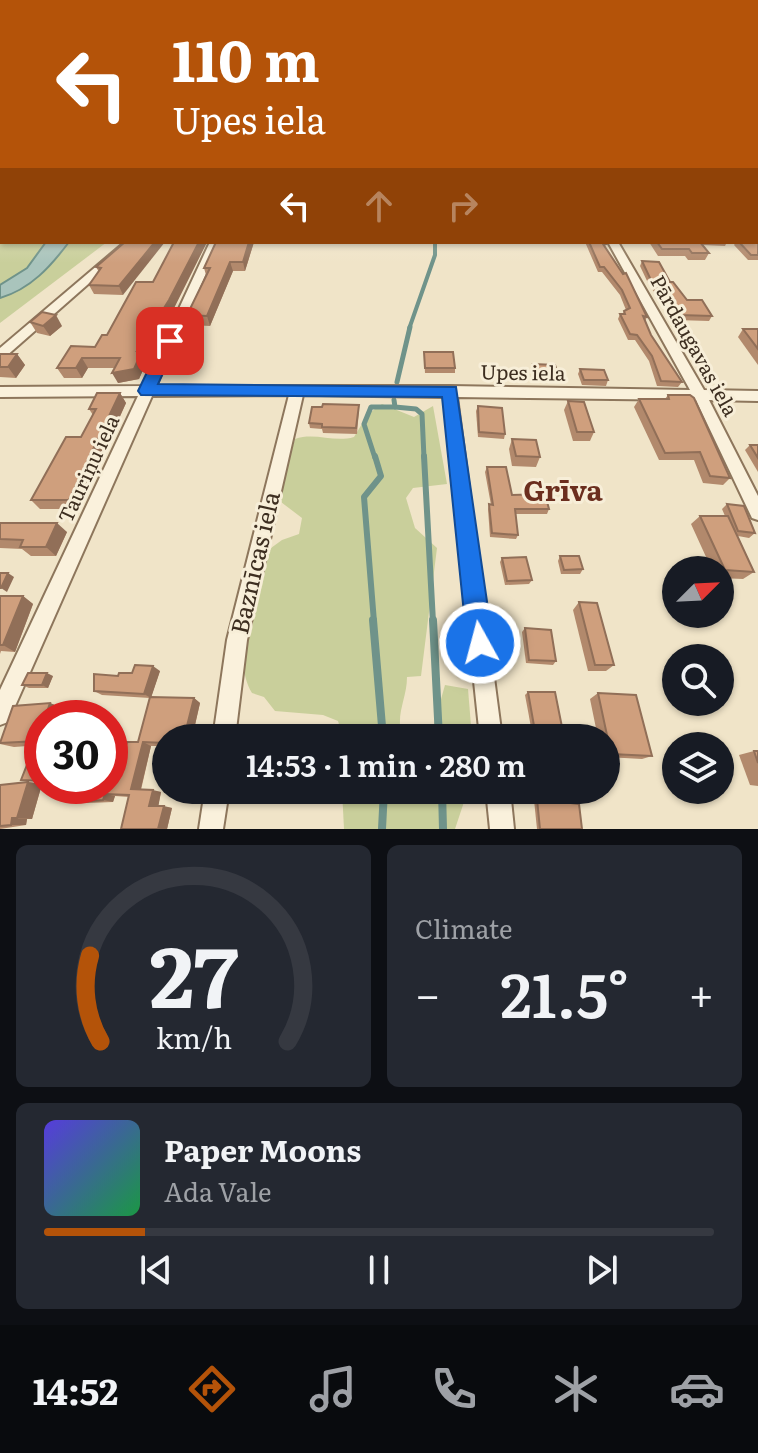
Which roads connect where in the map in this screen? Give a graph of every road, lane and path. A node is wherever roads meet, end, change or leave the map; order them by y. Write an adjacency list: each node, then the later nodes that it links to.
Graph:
1 (129, 244): 4 (street)
2 (214, 244): 6 (street, Tauriņu iela)
3 (614, 244): 10 (street, Pārdaugavas iela)
4 (0, 355)
5 (297, 390): 6 (street, Upes iela); 7 (street, Upes iela); 13 (street, Baznīcas iela)
6 (147, 391): 8 (street, Upes iela); 12 (street, Tauriņu iela)
7 (450, 391): 10 (street, Upes iela); 14 (street)
8 (0, 392)
9 (758, 396): 10 (street, Upes iela)
10 (701, 397): 11 (street, Pārdaugavas iela)
11 (758, 513)
12 (0, 714)
13 (226, 724)
14 (489, 724)
15 (215, 804): 17 (street)
16 (499, 804): 18 (street)
17 (211, 829)
18 (502, 829)

